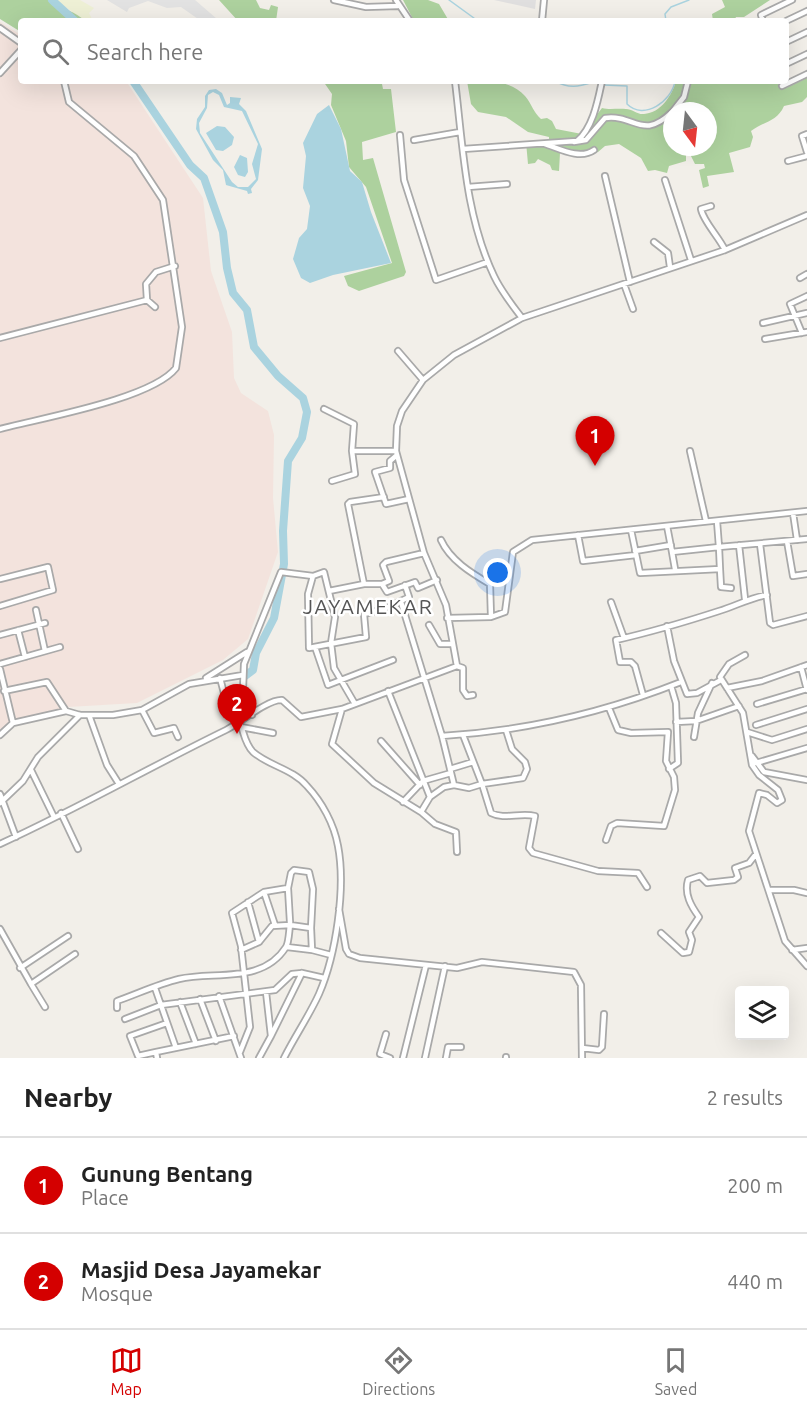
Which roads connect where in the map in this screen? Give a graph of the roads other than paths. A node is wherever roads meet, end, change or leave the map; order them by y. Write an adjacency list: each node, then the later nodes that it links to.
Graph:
1 (334, 0): 4 (street)
2 (544, 0): 7 (street)
3 (792, 0): 8 (street)
4 (397, 3): 6 (street)
5 (807, 11): 9 (street)
6 (408, 18)
7 (542, 18)
8 (762, 18)
9 (789, 20)
10 (0, 28): 12 (street)
11 (807, 32): 13 (street)
12 (18, 41)
13 (789, 41)
14 (18, 53): 17 (street)
15 (807, 54): 16 (street)
16 (789, 63)
17 (0, 73)
18 (807, 74): 19 (street)
19 (789, 83)
20 (65, 84): 48 (street)
21 (455, 84): 28 (street)
22 (601, 84): 32 (street)
23 (687, 84): 26 (street)
24 (786, 84): 25 (street)
25 (782, 86)
26 (680, 102)
27 (663, 119): 32 (street)
28 (460, 132): 31 (street); 34 (street)
29 (807, 134): 36 (street)
30 (400, 135): 47 (street)
31 (414, 140)
32 (574, 142): 33 (street)
33 (542, 143): 34 (street); 35 (street)
34 (463, 149): 41 (street)
35 (594, 150)
36 (807, 153): 37 (street)
37 (788, 161)
38 (605, 176): 52 (street)
39 (665, 180): 46 (street)
40 (507, 184): 41 (street)
41 (468, 187): 47 (street)
42 (711, 206): 45 (street)
43 (807, 215): 45 (street)
44 (654, 242): 49 (street)
45 (725, 250): 46 (street)
46 (691, 260): 49 (street)
47 (488, 262): 59 (street)
48 (175, 266): 54 (street); 67 (street)
49 (670, 267): 52 (street)
50 (807, 274): 51 (street)
51 (800, 278)
52 (627, 283): 56 (street); 59 (street)
53 (807, 296): 58 (street)
54 (147, 300): 55 (street); 62 (street)
55 (155, 307)
56 (633, 309)
57 (807, 313): 58 (street)
58 (795, 317): 60 (street); 61 (street)
59 (522, 318): 65 (street)
60 (763, 323)
61 (804, 332): 63 (street)
62 (0, 338)
63 (765, 339)
64 (398, 351): 65 (street)
65 (423, 380): 70 (street)
66 (324, 409): 68 (street)
67 (0, 429)
68 (352, 451): 70 (street); 71 (street)
69 (690, 451): 76 (street)
70 (396, 453): 72 (street); 73 (street)
71 (332, 481)
72 (384, 497): 73 (street); 98 (street)
73 (410, 499): 91 (street)
74 (807, 511): 75 (street)
75 (793, 513): 77 (street); 83 (street)
76 (706, 521): 77 (street); 78 (street)
77 (717, 521): 88 (street)
78 (667, 526): 79 (street); 86 (street)
79 (631, 530): 80 (street); 90 (street)
80 (578, 535): 90 (street); 109 (street)
81 (807, 539): 83 (street)
82 (441, 540): 109 (street)
83 (797, 540): 84 (street)
84 (787, 541): 85 (street); 94 (street)
85 (760, 544): 87 (street); 103 (street)
86 (670, 545): 89 (street); 90 (street)
87 (739, 545): 88 (street); 104 (street)
88 (719, 547): 89 (street); 93 (street)
89 (672, 552): 92 (street)
90 (635, 553): 92 (street)
91 (424, 554): 97 (street); 99 (street)
92 (675, 569): 93 (street)
93 (720, 569): 101 (street)
94 (807, 574)
95 (313, 576): 102 (street); 122 (street); 124 (street)
96 (0, 579): 107 (street)
97 (437, 580): 100 (street); 111 (street)
98 (364, 584): 99 (street); 102 (street)
99 (382, 584): 100 (street)
100 (405, 585): 105 (street)
101 (731, 588)
102 (329, 591): 119 (street)
103 (767, 595): 104 (street); 110 (street)
104 (746, 599): 115 (street)
105 (401, 602): 119 (street); 137 (street)
106 (611, 602): 118 (street)
107 (0, 606)
108 (36, 610): 113 (street)
109 (491, 616): 111 (street)
110 (807, 616)
111 (447, 618): 120 (street)
112 (45, 622): 113 (street)
113 (38, 624): 116 (street); 123 (street)
114 (429, 625): 120 (street)
115 (667, 626): 118 (street); 140 (street)
116 (18, 630): 117 (street); 126 (street)
117 (0, 635)
118 (624, 638): 148 (street)
119 (332, 643): 122 (street); 139 (street)
120 (452, 644): 130 (street)
121 (60, 647): 123 (street)
122 (315, 647): 139 (street)
123 (45, 651): 126 (street)
124 (247, 652): 128 (street); 133 (street)
125 (745, 655): 138 (street)
126 (26, 657): 129 (street)
127 (393, 660): 139 (street)
128 (228, 663): 134 (street); 136 (street)
129 (0, 664)
130 (457, 666): 137 (street); 147 (street)
131 (804, 666): 143 (street); 144 (street)
132 (0, 669): 145 (street)
133 (243, 675): 134 (street); 160 (street)
134 (235, 676): 135 (street)
135 (220, 678): 136 (street); 149 (street)
136 (204, 679): 156 (street)
137 (423, 680): 146 (street); 173 (street)
138 (721, 680): 141 (street); 143 (street)
139 (341, 681): 150 (street)
140 (681, 682): 141 (street); 142 (street)
141 (712, 683): 161 (street)
142 (671, 686): 148 (street); 162 (street)
143 (728, 688): 152 (street)
144 (807, 689): 151 (street)
145 (4, 691): 157 (street); 163 (street)
146 (388, 691): 150 (street); 182 (street)
147 (473, 695)
148 (644, 695): 153 (street)
149 (225, 697)
150 (355, 704): 154 (street)
151 (757, 704)
152 (739, 706): 161 (street); 168 (street)
153 (609, 708): 167 (street); 180 (street)
154 (342, 709): 160 (street); 193 (street)
155 (807, 709): 164 (street)
156 (142, 710): 159 (street); 172 (street)
157 (66, 711): 158 (street); 163 (street)
158 (80, 715): 159 (street); 181 (street)
159 (89, 715): 187 (street)
160 (252, 715): 165 (street)
161 (696, 721): 162 (street); 174 (street)
162 (676, 722): 180 (street)
163 (13, 723): 170 (street)
164 (756, 724)
165 (240, 725): 169 (street); 187 (street); 209 (street)
166 (807, 729): 168 (street)
167 (506, 730): 171 (street); 188 (street)
168 (747, 732): 177 (street)
169 (273, 733)
170 (0, 735)
171 (463, 735): 173 (street); 178 (street)
172 (178, 736)
173 (442, 736): 183 (street)
174 (694, 736)
175 (381, 741): 184 (street)
176 (807, 748): 179 (street)
177 (751, 753): 179 (street); 202 (street)
178 (473, 762): 183 (street); 188 (street)
179 (756, 763): 185 (street)
180 (669, 769): 198 (street)
181 (31, 770): 192 (street); 196 (street)
182 (419, 770): 184 (street); 186 (street)
183 (451, 771): 186 (street); 189 (street)
184 (411, 776): 186 (street)
185 (807, 780)
186 (422, 783): 191 (street); 193 (street)
187 (119, 784): 195 (street)
188 (482, 784): 189 (street); 203 (street)
189 (454, 785): 191 (street)
190 (0, 794): 192 (street)
191 (430, 797): 194 (street)
192 (2, 801): 197 (street)
193 (403, 802): 194 (street)
194 (421, 812): 201 (street)
195 (61, 813): 196 (street); 200 (street)
196 (54, 817): 197 (street)
197 (15, 837): 199 (street)
198 (606, 840)
199 (0, 844)
200 (78, 849)
201 (457, 852)
202 (756, 854): 205 (street); 214 (street)
203 (647, 887)
204 (288, 888): 206 (street); 211 (street); 212 (street)
205 (769, 890): 207 (street); 220 (street)
206 (264, 892): 208 (street); 210 (street)
207 (807, 893)
208 (248, 902): 216 (street); 221 (street)
209 (338, 906): 223 (street); 224 (street)
210 (275, 925): 211 (street); 216 (street)
211 (290, 925): 212 (street); 217 (street)
212 (311, 928): 219 (street)
213 (0, 929): 227 (street)
214 (661, 933)
215 (68, 936): 227 (street)
216 (259, 942): 221 (street)
217 (287, 947): 219 (street); 229 (street)
218 (807, 948): 220 (street)
219 (312, 950): 223 (street)
220 (792, 950): 226 (street)
221 (241, 951): 229 (street)
222 (75, 954): 231 (street)
223 (331, 955): 230 (street)
224 (426, 965): 225 (street); 260 (street)
225 (445, 966): 251 (street); 261 (street)
226 (807, 966)
227 (20, 968): 231 (street)
228 (302, 973): 230 (street); 233 (street); 246 (street)
229 (244, 974): 232 (street); 234 (street)
230 (324, 978): 258 (street)
231 (31, 984): 239 (street)
232 (155, 988): 238 (street); 240 (street)
233 (266, 992): 234 (street); 246 (street)
234 (245, 994): 235 (street); 254 (street)
235 (219, 996): 236 (street); 245 (street)
236 (200, 999): 237 (street); 247 (street)
237 (180, 1002): 238 (street); 248 (street)
238 (161, 1005): 242 (street); 243 (street)
239 (45, 1008)
240 (117, 1008)
241 (604, 1014): 252 (street)
242 (125, 1019)
243 (167, 1023): 250 (street); 255 (street)
244 (386, 1034): 259 (street)
245 (234, 1036): 247 (street); 254 (street)
246 (271, 1036): 256 (street)
247 (216, 1041): 248 (street)
248 (196, 1044): 250 (street)
249 (461, 1047): 262 (street)
250 (176, 1048): 253 (street)
251 (582, 1048): 252 (street); 263 (street)
252 (599, 1050): 264 (street)
253 (156, 1055): 255 (street)
254 (240, 1055)
255 (138, 1057)
256 (259, 1058): 257 (street)
257 (266, 1058)
258 (284, 1058)
259 (390, 1058)
260 (403, 1058)
261 (425, 1058)
262 (446, 1058)
263 (582, 1058)
264 (598, 1058)

